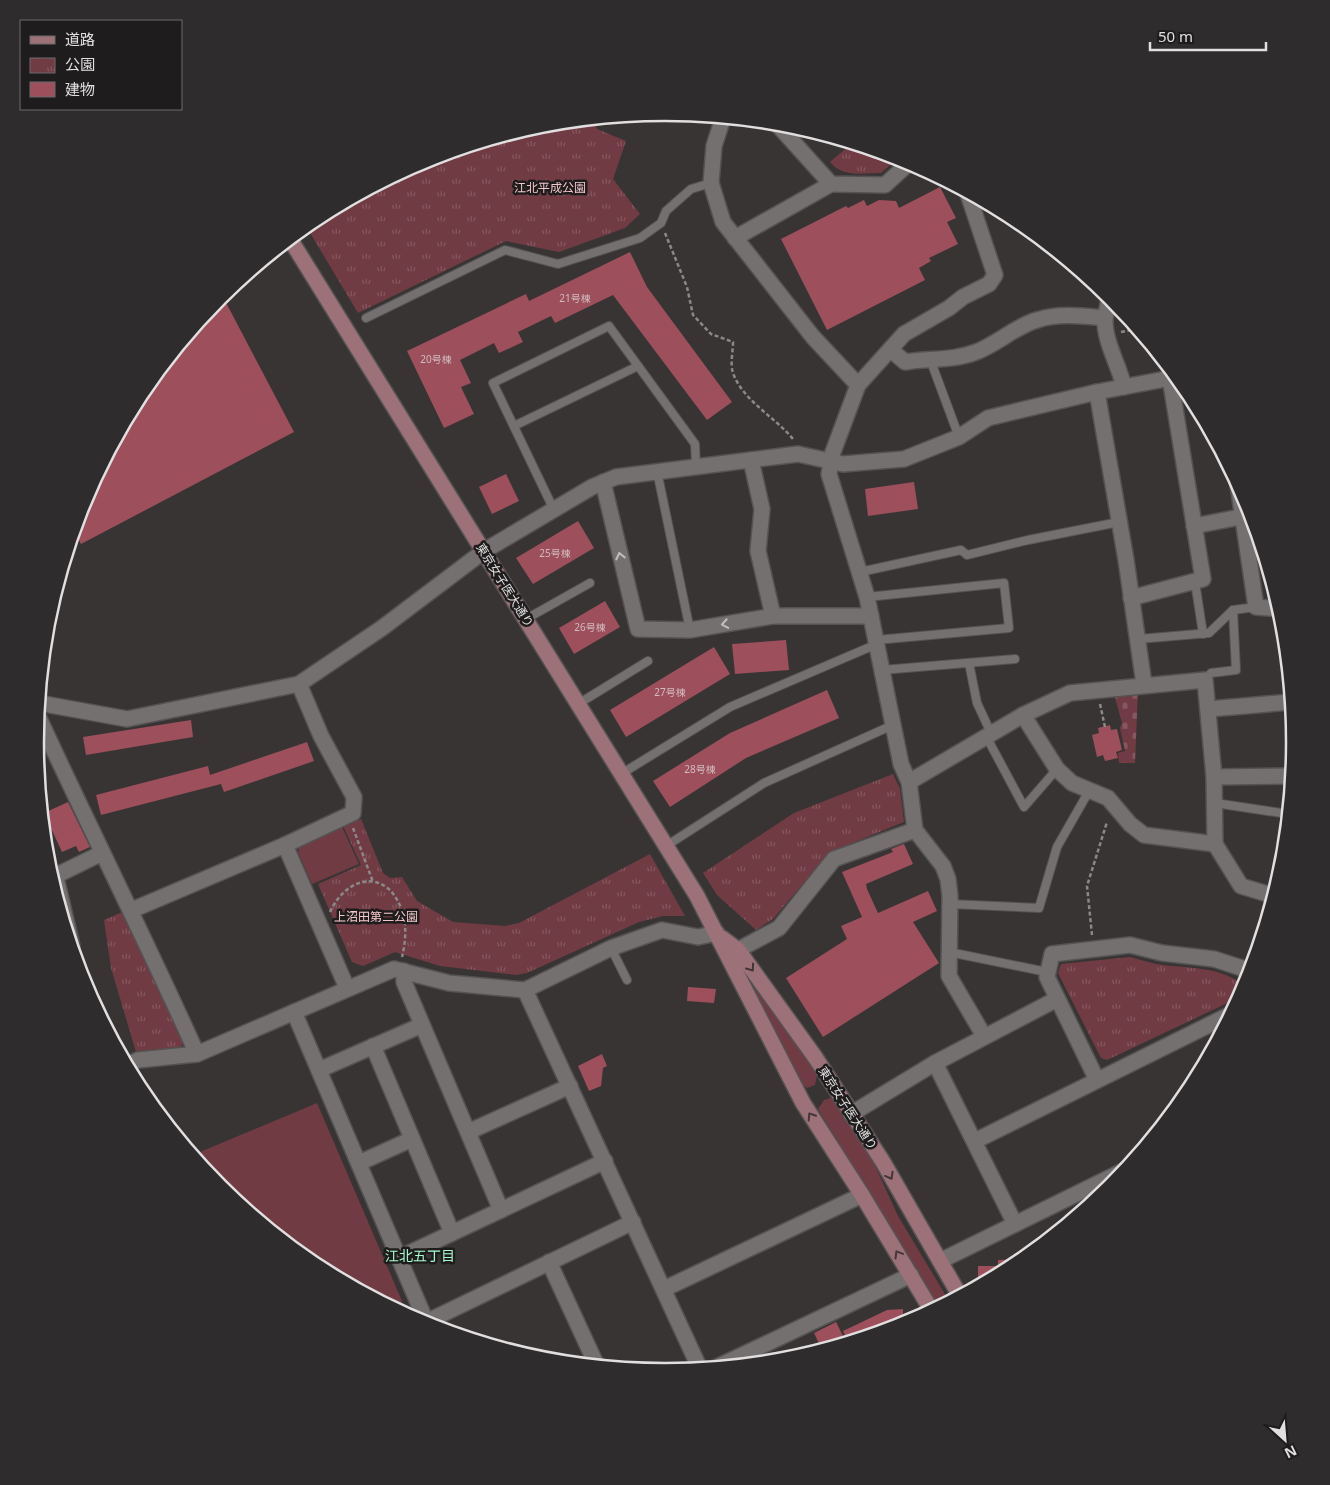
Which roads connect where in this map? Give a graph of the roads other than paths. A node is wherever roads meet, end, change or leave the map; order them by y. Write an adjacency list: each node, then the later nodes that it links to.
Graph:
1 (721, 124): 4 (street)
2 (784, 133): 5 (street)
3 (903, 169): 5 (street)
4 (711, 183): 7 (street); 10 (lane)
5 (831, 184): 7 (street)
6 (970, 201): 11 (street)
7 (735, 238): 15 (street)
8 (294, 245): 31 (street, 東京女子医大通り)
9 (1111, 313): 12 (street); 17 (street)
10 (366, 318)
11 (891, 350): 12 (street); 15 (street)
12 (930, 358): 20 (lane)
13 (638, 366): 19 (lane); 19 (lane); 23 (lane)
14 (1169, 379): 17 (street)
15 (858, 385): 22 (street)
16 (1174, 386): 29 (street)
17 (1124, 387): 18 (street)
18 (1097, 392): 20 (street); 28 (street)
19 (514, 426): 26 (lane)
20 (959, 437): 22 (street)
21 (751, 460): 22 (street); 23 (street); 40 (street)
22 (830, 462): 32 (street)
23 (696, 466): 24 (street)
24 (657, 470): 25 (street); 43 (lane)
25 (603, 482): 26 (street); 43 (street, one-way to 25)
26 (554, 510): 31 (street)
27 (1243, 517): 29 (street)
28 (1119, 522): 32 (lane); 36 (street)
29 (1194, 526): 33 (street)
30 (1248, 531): 37 (street)
31 (484, 551): 42 (street, 東京女子医大通り); 52 (street)
32 (860, 572): 35 (street)
33 (1195, 582): 36 (street); 44 (lane)
34 (590, 583): 42 (lane)
35 (867, 597): 41 (street); 46 (lane)
36 (1131, 598): 45 (street)
37 (1256, 607): 38 (street); 39 (lane)
38 (1271, 608)
39 (1233, 610): 44 (lane); 51 (lane)
40 (773, 616): 41 (street); 43 (street, one-way to 43)
41 (871, 616): 46 (street)
42 (526, 619): 56 (street, 東京女子医大通り)
43 (690, 630)
44 (1203, 634): 45 (lane)
45 (1139, 638): 53 (street)
46 (876, 642): 50 (street); 63 (lane)
47 (1015, 659): 49 (lane)
48 (648, 661): 56 (lane)
49 (969, 663): 50 (lane); 61 (lane)
50 (882, 670): 59 (street)
51 (1205, 680): 53 (street); 57 (street)
52 (299, 684): 55 (street); 72 (street)
53 (1144, 684): 58 (street)
54 (1285, 703): 57 (street)
55 (45, 704)
56 (578, 704): 63 (street, 東京女子医大通り)
57 (1209, 709): 65 (street)
58 (1023, 715): 61 (street); 62 (street)
59 (893, 725): 66 (street); 73 (lane)
60 (44, 730): 74 (street)
61 (989, 735): 62 (lane); 66 (street)
62 (1057, 769): 67 (street)
63 (622, 774): 73 (street, 東京女子医大通り)
64 (1285, 776): 65 (street)
65 (1214, 777): 68 (street)
66 (909, 782): 70 (street)
67 (1089, 791): 71 (street); 77 (lane)
68 (1215, 803): 69 (lane); 71 (street)
69 (1282, 813)
70 (915, 830): 77 (street); 81 (street)
71 (1215, 844): 76 (street)
72 (285, 845): 78 (street); 87 (street)
73 (666, 846): 79 (street, 東京女子医大通り)
74 (102, 853): 75 (street); 78 (street)
75 (59, 875)
76 (1267, 894)
77 (950, 904): 82 (street)
78 (132, 910): 95 (street)
79 (717, 933): 80 (street); 81 (street, 東京女子医大通り); 108 (street, 東京女子医大通り, one-way to 79)
80 (611, 948): 86 (lane); 88 (street)
81 (738, 950): 101 (street, 東京女子医大通り, one-way to 101)
82 (948, 952): 85 (lane); 93 (street)
83 (403, 964): 87 (street); 88 (street); 92 (street)
84 (1243, 968): 85 (street)
85 (1047, 972): 89 (street)
86 (627, 980)
87 (347, 988): 90 (street)
88 (525, 990): 100 (street)
89 (1058, 999): 93 (street); 99 (street)
90 (294, 1012): 95 (street); 98 (street)
91 (1221, 1019): 99 (street)
92 (422, 1025): 94 (street); 102 (street)
93 (984, 1036): 97 (street)
94 (373, 1046): 98 (street); 103 (street)
95 (197, 1054): 96 (street)
96 (133, 1062)
97 (935, 1063): 101 (street); 104 (street)
98 (319, 1070): 106 (street)
99 (1097, 1080): 104 (street)
100 (570, 1086): 102 (street); 105 (street)
101 (851, 1114): 115 (street, 東京女子医大通り, one-way to 115)
102 (468, 1132): 109 (street)
103 (412, 1139): 106 (street); 112 (street)
104 (975, 1141): 111 (street)
105 (605, 1162): 109 (street); 110 (street)
106 (359, 1163): 113 (street)
107 (1107, 1179): 111 (street)
108 (862, 1195): 116 (street, 東京女子医大通り, one-way to 108); 117 (street)
109 (502, 1210): 112 (street)
110 (633, 1222): 114 (street); 117 (street)
111 (1015, 1224): 115 (street)
112 (452, 1233): 113 (street)
113 (400, 1258): 120 (street)
114 (548, 1262): 121 (street); 122 (street)
115 (940, 1262): 118 (street, 東京女子医大通り)
116 (911, 1275): 119 (street, 東京女子医大通り); 123 (street)
117 (664, 1289): 124 (street)
118 (957, 1291)
119 (928, 1305)
120 (422, 1314)
121 (435, 1319)
122 (594, 1359)
123 (733, 1359)
124 (697, 1362)

